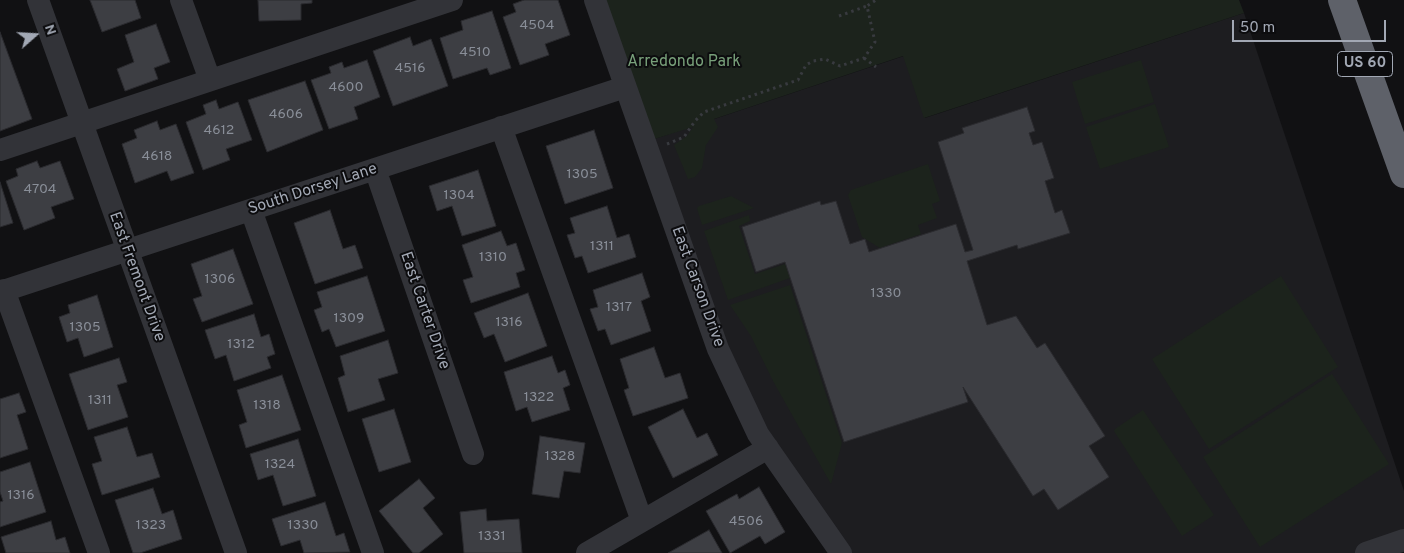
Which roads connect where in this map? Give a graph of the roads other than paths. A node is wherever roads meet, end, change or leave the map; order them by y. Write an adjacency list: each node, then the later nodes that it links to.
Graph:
1 (38, 0): 8 (street, East Fremont Drive)
2 (181, 0): 6 (street)
3 (452, 0): 6 (street)
4 (595, 0): 7 (street, East Carson Drive)
5 (1342, 0): 10 (highway, US 60)
6 (210, 80): 8 (street)
7 (625, 87): 9 (street, South Dorsey Lane); 18 (street, East Carson Drive)
8 (82, 124): 11 (street); 16 (street, East Fremont Drive)
9 (500, 127): 12 (street, South Dorsey Lane); 20 (street)
10 (1388, 129): 13 (highway, US 60); 14 (highway)
11 (0, 150)
12 (375, 169): 15 (street, South Dorsey Lane); 19 (street, East Carter Drive)
13 (1404, 174)
14 (1404, 189)
15 (251, 210): 16 (street, South Dorsey Lane); 25 (street)
16 (126, 251): 17 (street, South Dorsey Lane); 24 (street, East Fremont Drive)
17 (2, 291): 23 (street)
18 (768, 448): 20 (street); 22 (street, East Carson Drive)
19 (473, 454)
20 (642, 521): 26 (street)
21 (1404, 540): 27 (street)
22 (839, 552)
23 (99, 553)
24 (236, 553)
25 (373, 553)
26 (587, 553)
27 (1366, 553)

